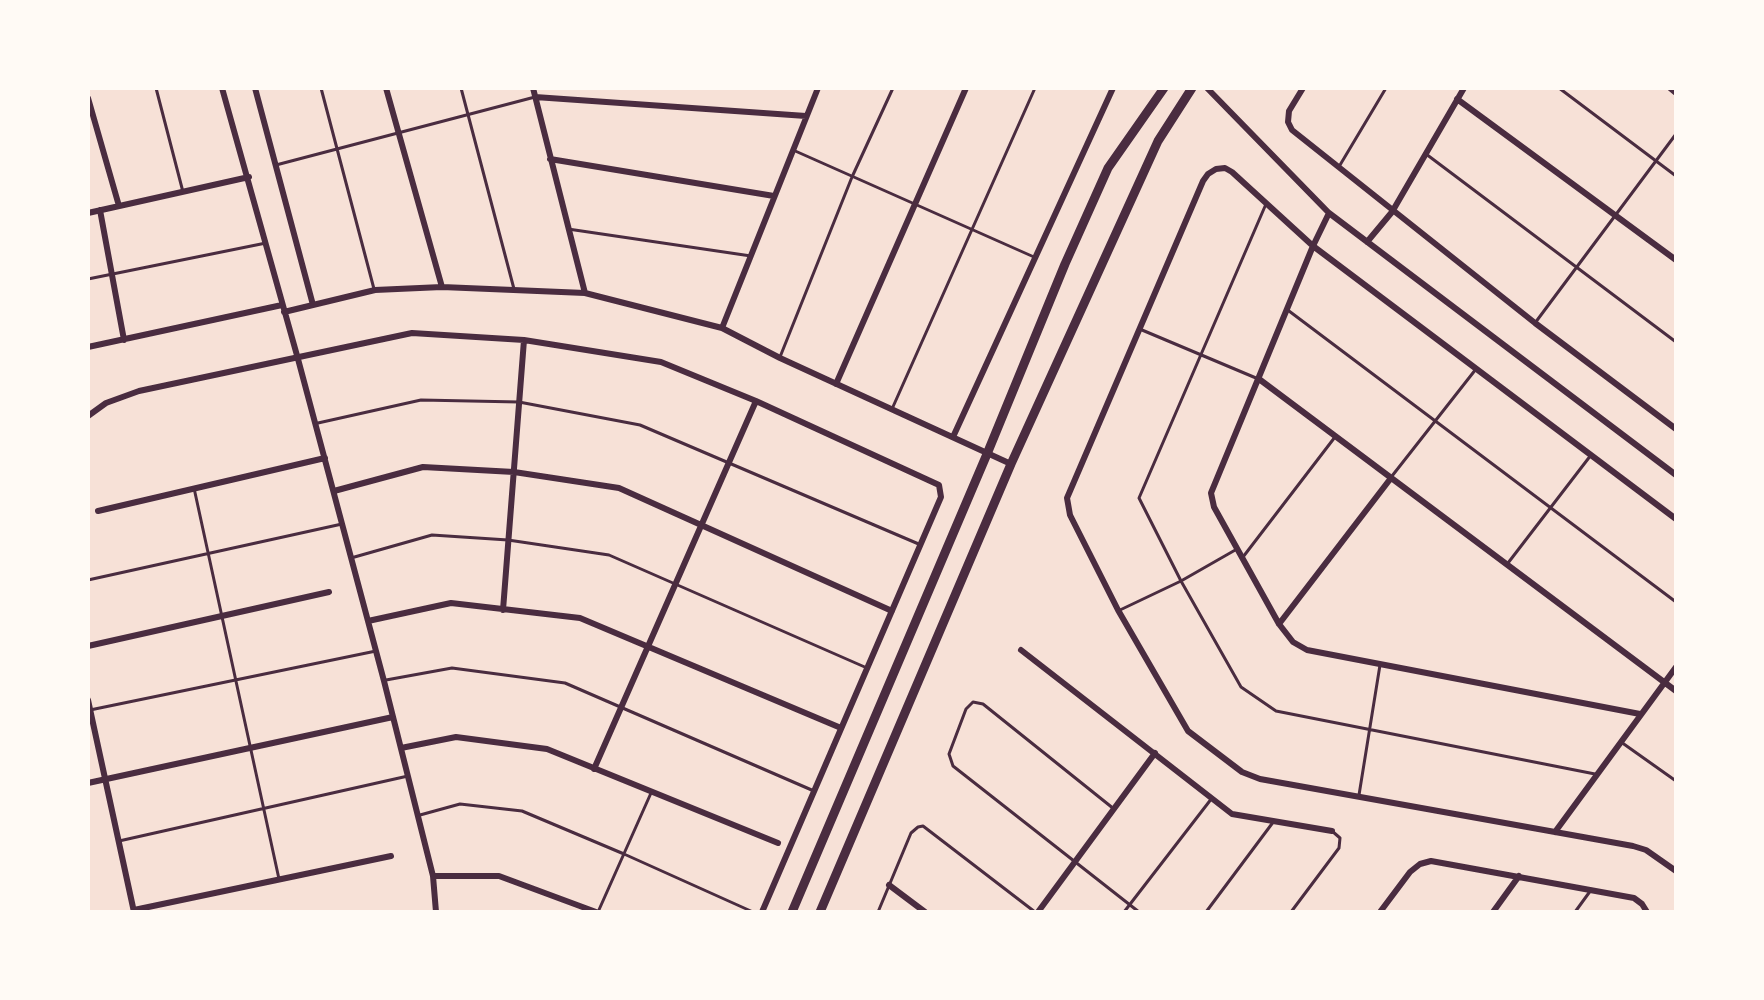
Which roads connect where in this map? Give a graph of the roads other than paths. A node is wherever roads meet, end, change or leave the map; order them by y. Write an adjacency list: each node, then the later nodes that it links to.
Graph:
1 (156, 88): 39 (lane)
2 (222, 88): 37 (street)
3 (255, 88): 34 (street)
4 (321, 88): 29 (lane)
5 (386, 88): 27 (street)
6 (461, 88): 25 (lane)
7 (533, 88): 22 (street)
8 (818, 88): 26 (street)
9 (893, 88): 38 (lane)
10 (966, 88): 42 (street)
11 (1035, 88): 50 (lane)
12 (1164, 88): 89 (main road)
13 (1192, 88): 93 (main road)
14 (1207, 88): 47 (street)
15 (1303, 88): 35 (street)
16 (1386, 88): 35 (lane)
17 (1464, 88): 24 (street)
18 (1559, 88): 33 (lane)
19 (1670, 88): 21 (street)
20 (1113, 89): 55 (street)
21 (1676, 93)
22 (535, 97): 25 (lane); 26 (street); 32 (street)
23 (88, 98): 43 (street)
24 (1457, 99): 31 (street); 48 (street)
25 (469, 114): 27 (lane); 61 (lane)
26 (806, 116): 30 (street)
27 (399, 133): 29 (lane); 60 (street)
28 (1676, 134): 33 (lane)
29 (339, 149): 34 (lane); 62 (lane)
30 (793, 150): 38 (lane); 40 (street)
31 (1426, 154): 45 (street); 57 (lane)
32 (550, 159): 40 (street); 49 (street)
33 (1656, 161): 36 (lane); 48 (lane)
34 (275, 166): 64 (street)
35 (1338, 169): 45 (street)
36 (1676, 176)
37 (249, 177): 39 (street); 52 (street)
38 (852, 177): 42 (lane); 75 (lane)
39 (183, 192): 43 (street)
40 (774, 196): 54 (street)
41 (1266, 204): 53 (street); 69 (street); 74 (lane)
42 (915, 205): 50 (lane); 79 (street)
43 (119, 206): 44 (street)
44 (100, 210): 46 (street); 58 (street)
45 (1392, 212): 51 (street); 67 (street)
46 (88, 213)
47 (1329, 213): 51 (street); 53 (street)
48 (1615, 215): 56 (street); 57 (lane)
49 (568, 229): 54 (lane); 63 (street)
50 (972, 230): 55 (lane); 82 (lane)
51 (1367, 242): 95 (street)
52 (266, 243): 58 (lane); 65 (street)
53 (1313, 246): 66 (street); 77 (street)
54 (751, 256): 68 (street)
55 (1034, 257): 87 (street)
56 (1676, 260)
57 (1577, 268): 67 (lane); 72 (lane)
58 (112, 274): 59 (lane); 70 (street)
59 (88, 279)
60 (442, 287): 61 (street); 62 (street)
61 (514, 289): 63 (street)
62 (375, 290): 64 (street)
63 (585, 293): 68 (street)
64 (313, 305): 65 (street)
65 (283, 308): 70 (street); 76 (street)
66 (1287, 310): 78 (street); 84 (lane)
67 (1535, 323): 86 (street)
68 (722, 328): 75 (street)
69 (1138, 329): 74 (lane); 117 (street)
70 (124, 340): 73 (street)
71 (524, 340): 76 (street); 80 (street); 81 (street)
72 (1676, 342)
73 (88, 347)
74 (1200, 354): 78 (lane); 112 (lane)
75 (780, 358): 79 (street)
76 (298, 359): 83 (street); 85 (street)
77 (1476, 369): 84 (lane); 90 (street)
78 (1259, 379): 88 (street); 106 (street)
79 (836, 384): 82 (street)
80 (756, 401): 92 (street); 105 (street)
81 (519, 402): 85 (lane); 92 (lane); 94 (street)
82 (892, 409): 87 (street)
83 (88, 416)
84 (1435, 422): 96 (lane); 99 (lane)
85 (316, 423): 91 (street)
86 (1676, 429)
87 (953, 437): 89 (street)
88 (1335, 437): 96 (street); 109 (lane)
89 (987, 454): 93 (street); 177 (main road)
90 (1591, 455): 99 (lane); 101 (street)
91 (325, 458): 97 (street); 98 (street)
92 (728, 463): 103 (street); 105 (lane)
93 (1011, 464): 178 (main road)
94 (514, 472): 98 (street); 103 (street); 104 (street)
95 (1676, 475)
96 (1391, 478): 110 (street); 121 (street)
97 (194, 488): 100 (street); 107 (lane)
98 (334, 491): 102 (street)
99 (1550, 508): 110 (lane); 115 (lane)
100 (98, 511)
101 (1676, 519)
102 (342, 524): 107 (lane); 108 (street)
103 (702, 524): 113 (street); 118 (street)
104 (508, 540): 108 (lane); 113 (lane); 116 (street)
105 (921, 545): 118 (street)
106 (1237, 549): 109 (street); 112 (lane)
107 (207, 552): 111 (lane); 119 (lane)
108 (351, 558): 120 (street)
109 (1242, 558): 121 (street)
110 (1507, 565): 131 (street)
111 (88, 580)
112 (1181, 581): 117 (lane); 139 (lane)
113 (675, 586): 123 (street); 128 (lane)
114 (329, 592): 119 (street)
115 (1676, 602)
116 (503, 610): 120 (street); 123 (street)
117 (1118, 610): 152 (street)
118 (892, 611): 128 (street)
119 (220, 616): 122 (street); 129 (lane)
120 (368, 621): 125 (street)
121 (1279, 624): 126 (street)
122 (88, 646)
123 (648, 647): 134 (street); 138 (street)
124 (1021, 650): 143 (street)
125 (376, 651): 129 (lane); 130 (street)
126 (1380, 665): 136 (street); 139 (lane)
127 (1676, 667): 131 (street)
128 (867, 668): 138 (street)
129 (237, 679): 135 (lane); 141 (lane)
130 (384, 681): 134 (lane); 137 (street)
131 (1665, 682): 132 (street); 136 (street)
132 (1676, 691)
133 (88, 700): 135 (street)
134 (621, 709): 144 (street); 150 (lane)
135 (90, 710): 147 (street)
136 (1640, 714): 140 (street)
137 (393, 717): 141 (street); 142 (street)
138 (841, 728): 150 (street)
139 (1369, 728): 145 (lane); 152 (lane)
140 (1621, 742): 145 (street); 148 (lane)
141 (250, 748): 147 (street); 154 (lane)
142 (401, 748): 144 (street); 146 (street)
143 (1155, 753): 153 (street); 155 (street)
144 (594, 769): 151 (street)
145 (1597, 774): 159 (street)
146 (408, 776): 154 (lane); 156 (street)
147 (105, 779): 149 (street); 160 (street)
148 (1676, 781)
149 (88, 783)
150 (814, 791): 176 (street)
151 (651, 793): 161 (street); 162 (lane)
152 (1358, 797): 159 (street)
153 (1212, 798): 157 (street); 171 (lane)
154 (265, 809): 160 (lane); 168 (lane)
155 (1114, 809): 164 (street); 164 (lane)
156 (418, 816): 162 (lane); 166 (street)
157 (1274, 821): 158 (street); 184 (lane)
158 (1332, 831): 185 (lane)
159 (1555, 832): 165 (street)
160 (119, 841): 172 (street)
161 (778, 843)
162 (624, 854): 174 (lane); 175 (lane)
163 (391, 856): 168 (street)
164 (1075, 861): 171 (lane); 181 (street)
165 (1676, 871)
166 (433, 876): 173 (street); 174 (street)
167 (1519, 876): 170 (street); 186 (street); 187 (street)
168 (279, 879): 172 (street)
169 (889, 885): 179 (lane); 180 (street); 181 (lane)
170 (1591, 890): 188 (lane); 189 (street)
171 (1130, 904): 182 (lane); 183 (lane)
172 (134, 911)
173 (433, 911)
174 (597, 912)
175 (753, 912)
176 (762, 912)
177 (792, 912)
178 (820, 912)
179 (878, 912)
180 (925, 912)
181 (1037, 912)
182 (1124, 912)
183 (1139, 912)
184 (1206, 912)
185 (1291, 912)
186 (1380, 912)
187 (1493, 912)
188 (1575, 912)
189 (1647, 912)

